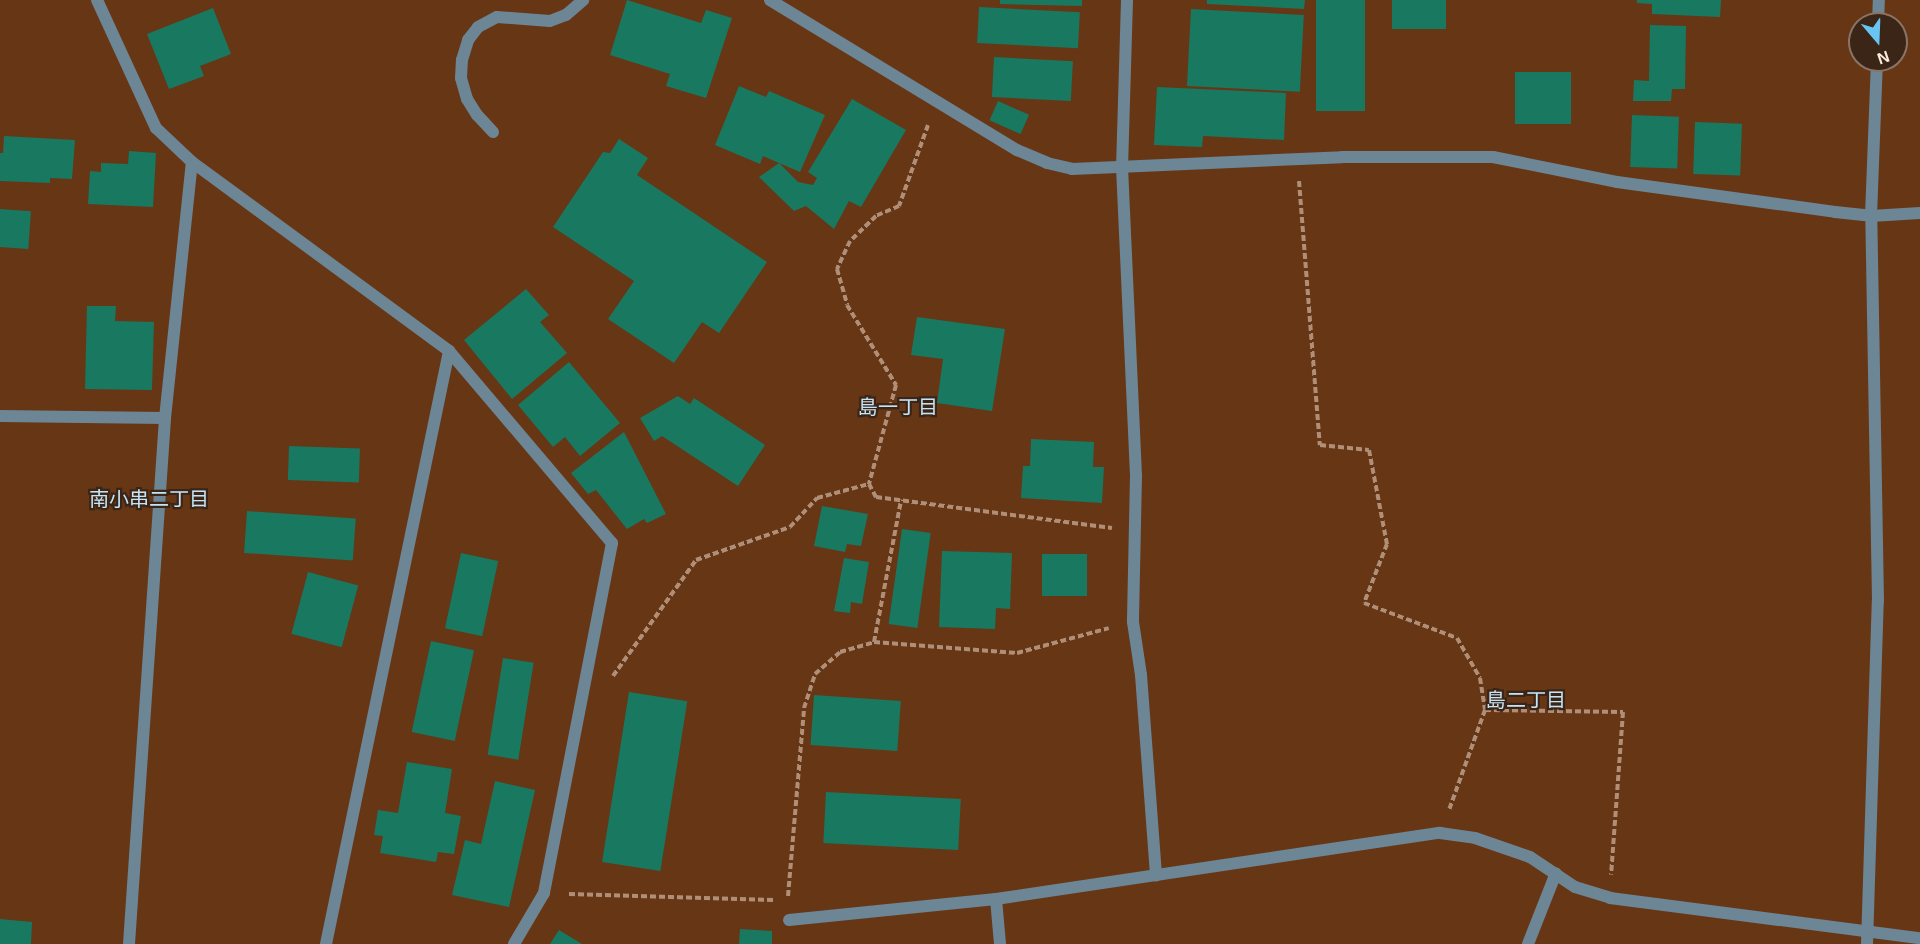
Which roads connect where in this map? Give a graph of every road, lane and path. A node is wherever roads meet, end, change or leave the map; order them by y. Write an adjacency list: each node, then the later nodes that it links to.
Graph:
1 (97, 0): 9 (street)
2 (583, 0): 7 (street)
3 (770, 0): 6 (street)
4 (1127, 0): 10 (street)
5 (1877, 72): 12 (street)
6 (937, 100): 10 (street); 16 (path)
7 (493, 132)
8 (1297, 159): 10 (street); 12 (street); 22 (path)
9 (192, 162): 13 (street); 15 (street)
10 (1122, 167): 18 (street)
11 (1920, 213): 12 (street)
12 (1871, 216): 31 (street)
13 (449, 351): 21 (street); 34 (street)
14 (0, 416): 15 (street)
15 (165, 418): 33 (street)
16 (869, 484): 17 (path); 21 (path)
17 (901, 500): 18 (path); 20 (path)
18 (1137, 531): 19 (street)
19 (1133, 622): 20 (path); 25 (street)
20 (874, 642): 29 (path)
21 (584, 689): 26 (street)
22 (1485, 710): 23 (path); 27 (path)
23 (1440, 833): 24 (street); 25 (street)
24 (1556, 873): 27 (street); 37 (street)
25 (1156, 876): 28 (street)
26 (544, 894): 29 (path); 35 (street)
27 (1610, 898): 31 (street)
28 (996, 899): 30 (street); 36 (street)
29 (787, 901): 30 (path)
30 (789, 921)
31 (1869, 931): 32 (street); 38 (street)
32 (1920, 938)
33 (129, 944)
34 (326, 944)
35 (514, 944)
36 (1000, 944)
37 (1528, 944)
38 (1867, 944)

